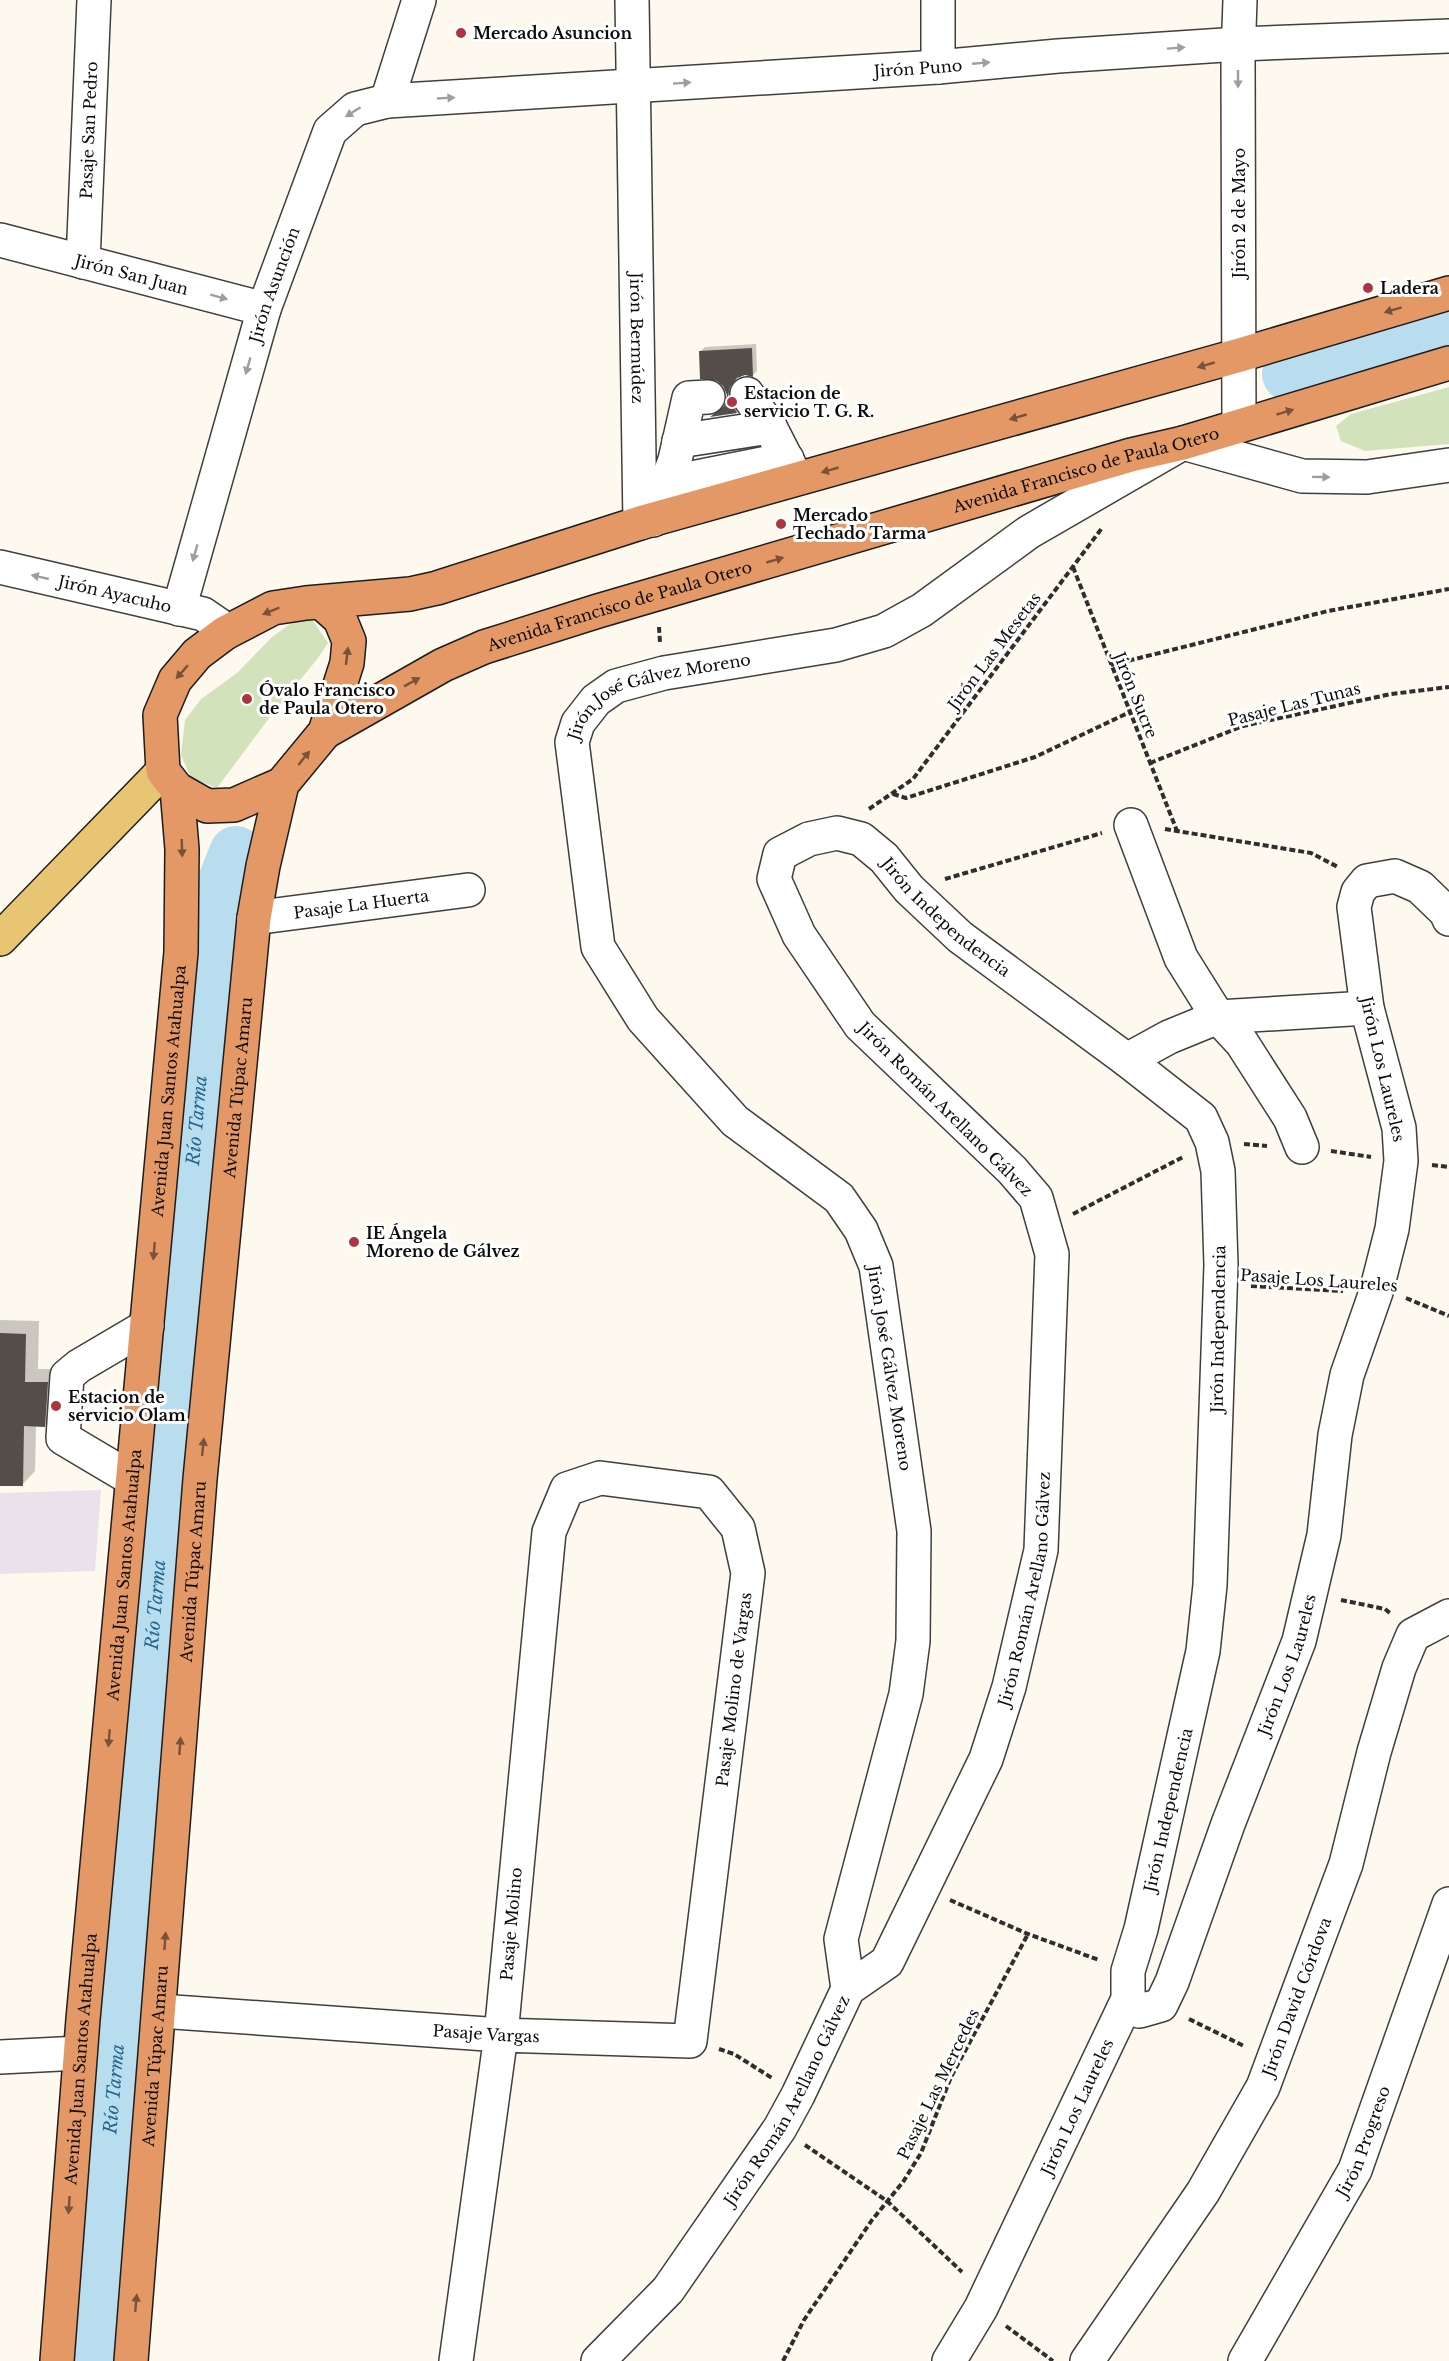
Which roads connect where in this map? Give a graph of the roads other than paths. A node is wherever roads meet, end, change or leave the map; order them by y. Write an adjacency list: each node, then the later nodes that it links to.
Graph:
1 (94, 0): 12 (street, Pasaje San Pedro)
2 (419, 0): 10 (street)
3 (632, 0): 9 (street, Jirón Bermúdez)
4 (938, 0): 8 (street)
5 (1240, 0): 7 (street, Jirón 2 de Mayo)
6 (1449, 36): 7 (street, Jirón Puno)
7 (1239, 44): 8 (street, Jirón Puno, one-way to 7); 15 (street, Jirón 2 de Mayo, one-way to 15)
8 (938, 67): 9 (street, Jirón Puno, one-way to 8)
9 (633, 87): 10 (street, Jirón Puno, one-way to 9); 26 (street, Jirón Bermúdez)
10 (387, 101): 14 (street, Jirón Asunción, one-way to 14)
11 (0, 240): 12 (street, Jirón San Juan)
12 (83, 261): 14 (street, Jirón San Juan, one-way to 14)
13 (1449, 293): 15 (highway, one-way to 15)
14 (264, 309): 29 (street, Jirón Asunción, one-way to 29)
15 (1239, 355): 19 (street, Jirón 2 de Mayo); 24 (highway, one-way to 24)
16 (1449, 363): 19 (highway, Avenida Francisco de Paula Otero, one-way to 16)
17 (747, 394): 20 (street)
18 (708, 397): 21 (street)
19 (1239, 426): 22 (highway, Avenida Francisco de Paula Otero)
20 (770, 427): 21 (street); 24 (street)
21 (679, 441): 25 (street)
22 (1183, 443): 23 (street, one-way to 23); 31 (highway, Avenida Francisco de Paula Otero, one-way to 22); 50 (street, Jirón José Gálvez Moreno)
23 (1449, 465)
24 (792, 469): 25 (street); 26 (highway)
25 (667, 483): 26 (street)
26 (646, 521): 28 (highway)
27 (0, 567): 29 (street, Jirón Ayacuho, one-way to 27)
28 (321, 602): 30 (highway, one-way to 30); 31 (highway, one-way to 28)
29 (179, 609): 30 (street, Jirón Ayacuho)
30 (225, 633): 32 (highway, one-way to 32)
31 (325, 732): 33 (highway, one-way to 31)
32 (170, 780): 33 (highway); 39 (main road); 44 (highway, Avenida Juan Santos Atahualpa, one-way to 44)
33 (282, 784): 37 (highway, Avenida Túpac Amaru)
34 (1131, 825): 41 (street)
35 (837, 833): 42 (street, Jirón Independencia); 50 (street, Jirón Román Arellano Gálvez)
36 (468, 890): 37 (street, Pasaje La Huerta)
37 (254, 918): 51 (highway, Avenida Túpac Amaru, one-way to 37)
38 (1449, 919): 40 (street, Jirón Los Laureles)
39 (0, 939)
40 (1367, 1008): 41 (street); 49 (street, Jirón Los Laureles)
41 (1218, 1017): 42 (street); 43 (street)
42 (1127, 1060): 49 (street, Jirón Independencia)
43 (1302, 1148)
44 (147, 1326): 45 (highway, Avenida Juan Santos Atahualpa); 45 (street)
45 (132, 1479): 54 (highway, Avenida Juan Santos Atahualpa, one-way to 54)
46 (567, 1489): 52 (street, Pasaje Molino); 53 (street, Pasaje Molino de Vargas)
47 (1449, 1616): 61 (street, Jirón David Córdova)
48 (1449, 1904): 62 (street, Jirón Progreso)
49 (1128, 1985): 60 (street, Jirón Los Laureles)
50 (848, 1989): 59 (street, Jirón Román Arellano Gálvez)
51 (160, 2011): 52 (street, Pasaje Vargas); 57 (highway, Avenida Túpac Amaru, one-way to 51)
52 (501, 2036): 53 (street, Pasaje Vargas); 58 (street, Pasaje Molino)
53 (690, 2041)
54 (80, 2053): 55 (street); 56 (highway, Avenida Juan Santos Atahualpa, one-way to 56)
55 (0, 2057)
56 (57, 2361)
57 (131, 2361)
58 (456, 2361)
59 (597, 2361)
60 (949, 2361)
61 (1087, 2361)
62 (1245, 2361)

